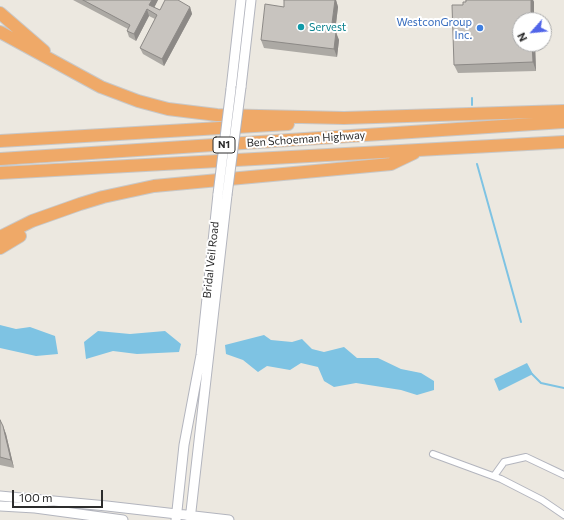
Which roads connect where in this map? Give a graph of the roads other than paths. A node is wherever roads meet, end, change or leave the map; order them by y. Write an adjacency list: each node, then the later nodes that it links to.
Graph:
1 (241, 0): 14 (street, Bridal Veil Road, bridge)
2 (252, 0): 14 (street, Bridal Veil Road, bridge)
3 (0, 13): 5 (highway)
4 (0, 32): 5 (highway)
5 (79, 76): 7 (highway)
6 (564, 111): 7 (highway)
7 (379, 118): 9 (highway)
8 (564, 122): 12 (highway, Ben Schoeman Highway / N1)
9 (0, 141)
10 (564, 142): 11 (highway, Ben Schoeman Highway / N1)
11 (417, 151): 13 (highway, Ben Schoeman Highway / N1); 15 (highway)
12 (0, 159)
13 (0, 174)
14 (223, 194): 24 (street, Bridal Veil Road); 25 (street, Bridal Veil Road)
15 (67, 210): 16 (highway); 17 (highway)
16 (0, 238)
17 (0, 248)
18 (433, 454): 20 (street)
19 (564, 475): 20 (street)
20 (494, 476): 23 (street)
21 (0, 496): 24 (street)
22 (0, 506): 26 (street)
23 (564, 514)
24 (176, 517): 25 (street)
25 (191, 518): 27 (street)
26 (123, 520)
27 (229, 520)

